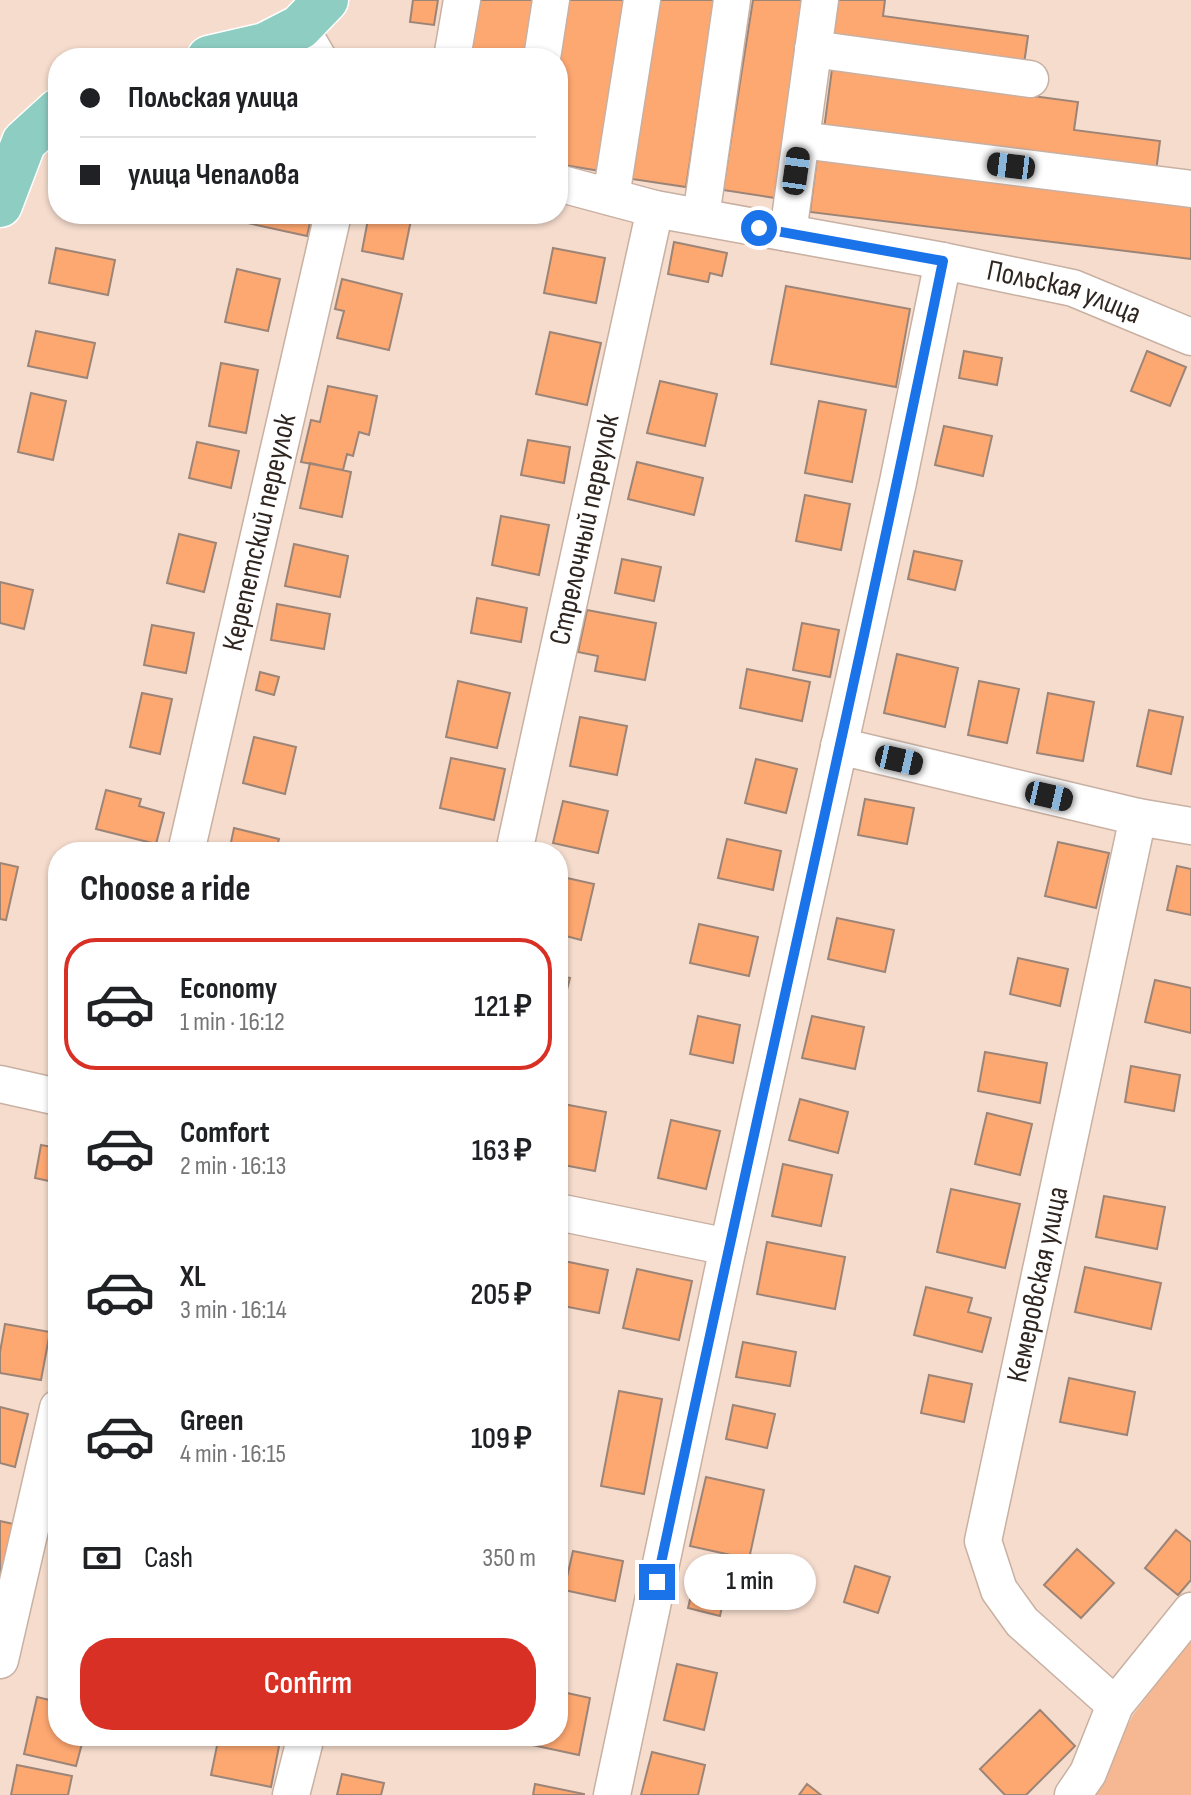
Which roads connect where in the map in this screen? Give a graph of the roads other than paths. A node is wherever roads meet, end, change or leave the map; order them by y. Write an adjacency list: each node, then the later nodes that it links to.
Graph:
1 (462, 0): 8 (street)
2 (551, 0): 9 (street)
3 (642, 0): 16 (street)
4 (732, 0): 19 (street)
5 (820, 0): 10 (street)
6 (302, 32): 7 (main road)
7 (245, 48)
8 (454, 48)
9 (544, 48)
10 (813, 49): 11 (street); 13 (street)
11 (1030, 79)
12 (48, 120): 17 (main road)
13 (801, 140): 15 (street); 21 (street)
14 (568, 186): 16 (street, Польская улица)
15 (1191, 189)
16 (611, 197): 18 (street, Польская улица)
17 (1, 199)
18 (655, 209): 19 (street, Польская улица); 28 (street, Стрелочный переулок)
19 (701, 217): 21 (street, Польская улица)
20 (331, 224): 27 (street, Керепетский переулок)
21 (788, 233): 22 (street, Польская улица)
22 (943, 261): 23 (street, Польская улица); 24 (street)
23 (1191, 337)
24 (839, 746): 25 (street); 32 (street)
25 (1138, 817): 26 (street); 36 (street, Кемеровская улица)
26 (1191, 826)
27 (188, 842)
28 (516, 842)
29 (0, 1084): 30 (street)
30 (48, 1095)
31 (568, 1214): 32 (street)
32 (728, 1247): 39 (street)
33 (48, 1451): 35 (street)
34 (1191, 1611): 36 (street)
35 (0, 1660)
36 (1115, 1705): 40 (street)
37 (303, 1746): 38 (street)
38 (291, 1795)
39 (612, 1795)
40 (1073, 1795)

